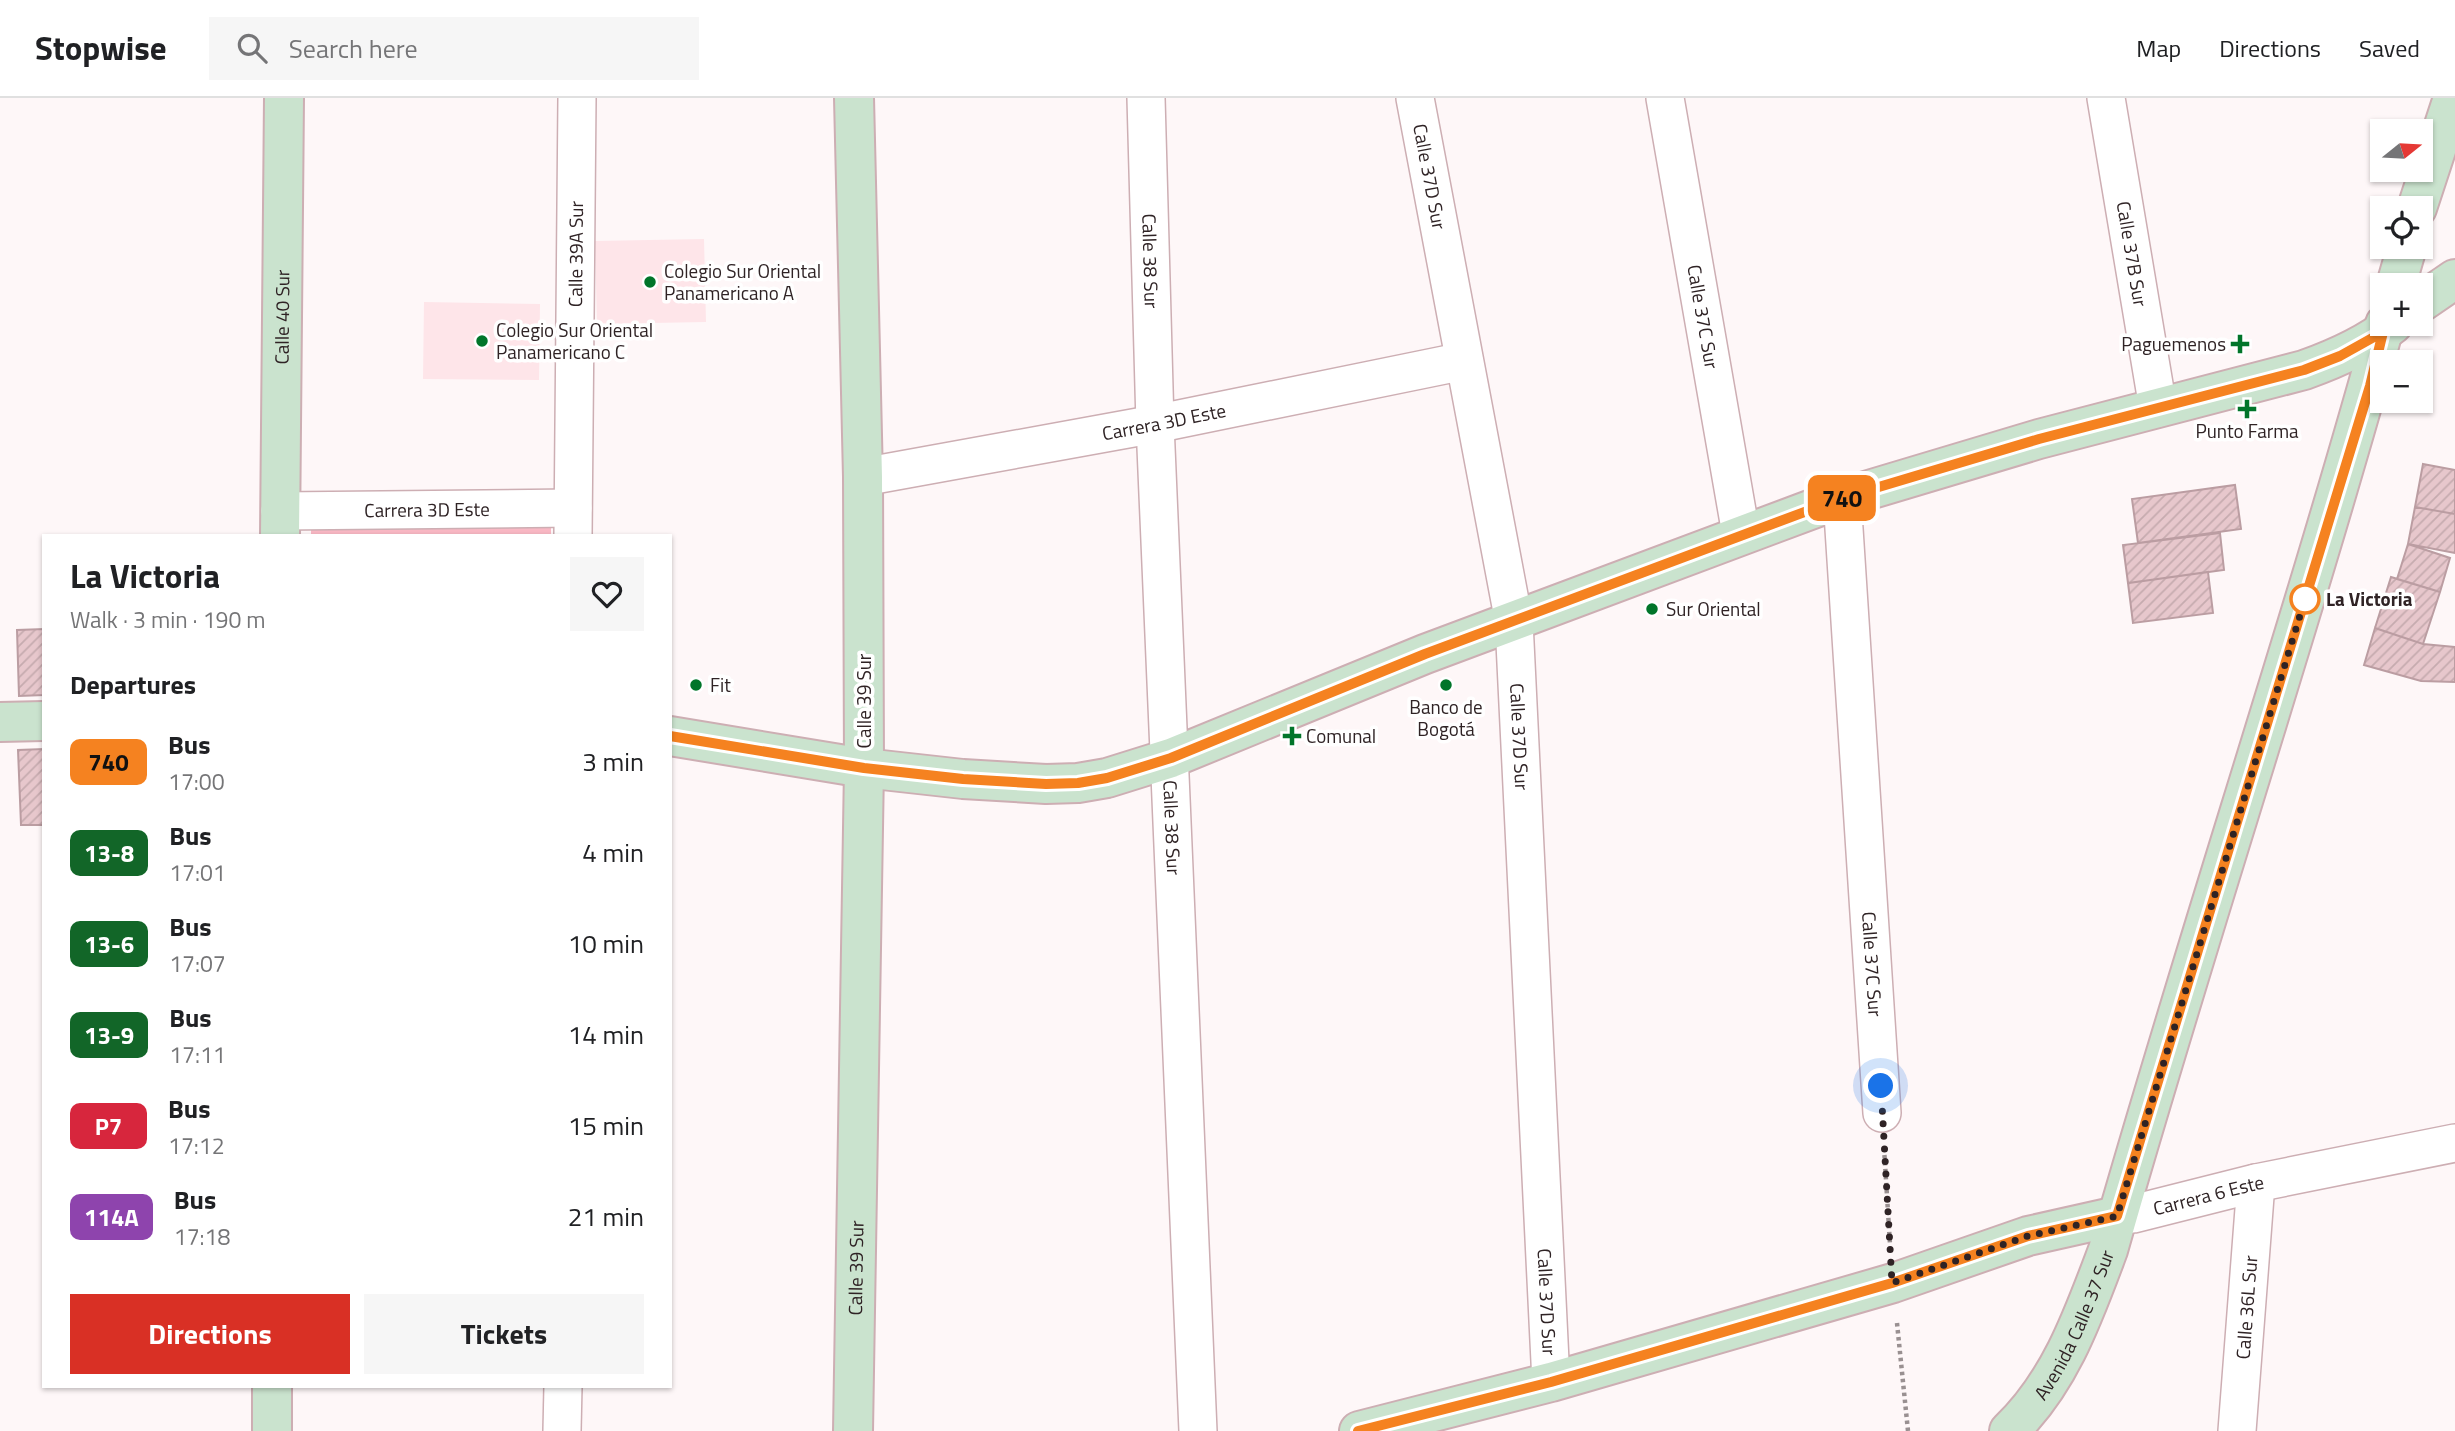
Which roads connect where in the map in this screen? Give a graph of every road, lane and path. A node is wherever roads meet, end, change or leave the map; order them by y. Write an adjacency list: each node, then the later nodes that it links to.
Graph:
1 (284, 98): 20 (street, Calle 40 Sur)
2 (577, 98): 19 (street, Calle 39A Sur)
3 (854, 98): 17 (street, Calle 39 Sur)
4 (1146, 98): 16 (street, Calle 38 Sur)
5 (1415, 98): 14 (street, Calle 37D Sur)
6 (1665, 98): 21 (street, Calle 37C Sur)
7 (2106, 98): 15 (street, Calle 37B Sur)
8 (2453, 98): 9 (street)
9 (2421, 196)
10 (2455, 279): 11 (street)
11 (2433, 294)
12 (2370, 336): 15 (street)
13 (2384, 336): 31 (street, Avenida Calle 37 Sur)
14 (1464, 361): 16 (street, Carrera 3D Este); 22 (street, Calle 37D Sur)
15 (2158, 408): 18 (street)
16 (1155, 424): 17 (street, Carrera 3D Este); 26 (street, Calle 38 Sur)
17 (863, 477): 27 (street, Calle 39 Sur)
18 (1842, 498): 21 (street); 28 (street, Calle 37C Sur)
19 (573, 522): 20 (street, Carrera 3D Este)
20 (280, 523)
21 (1741, 534): 22 (street)
22 (1514, 622): 26 (street); 33 (street, Calle 37D Sur)
23 (42, 721): 24 (street)
24 (0, 722)
25 (672, 736): 27 (street)
26 (1171, 758): 27 (street); 39 (street, Calle 38 Sur)
27 (864, 768): 38 (street, Calle 39 Sur)
28 (1882, 1113): 32 (path)
29 (2455, 1143): 30 (street, Carrera 6 Este)
30 (2256, 1183): 31 (street, Carrera 6 Este); 43 (street, Calle 36L Sur)
31 (2117, 1216): 32 (street, Carrera 6 Este); 42 (street, Avenida Calle 37 Sur)
32 (1892, 1283): 33 (street, Carrera 6 Este); 41 (path)
33 (1551, 1382): 40 (street, Carrera 6 Este)
34 (272, 1388): 36 (street)
35 (563, 1388): 37 (street)
36 (272, 1431)
37 (562, 1431)
38 (853, 1431)
39 (1198, 1431)
40 (1359, 1431)
41 (1908, 1431)
42 (2009, 1431)
43 (2237, 1431)

